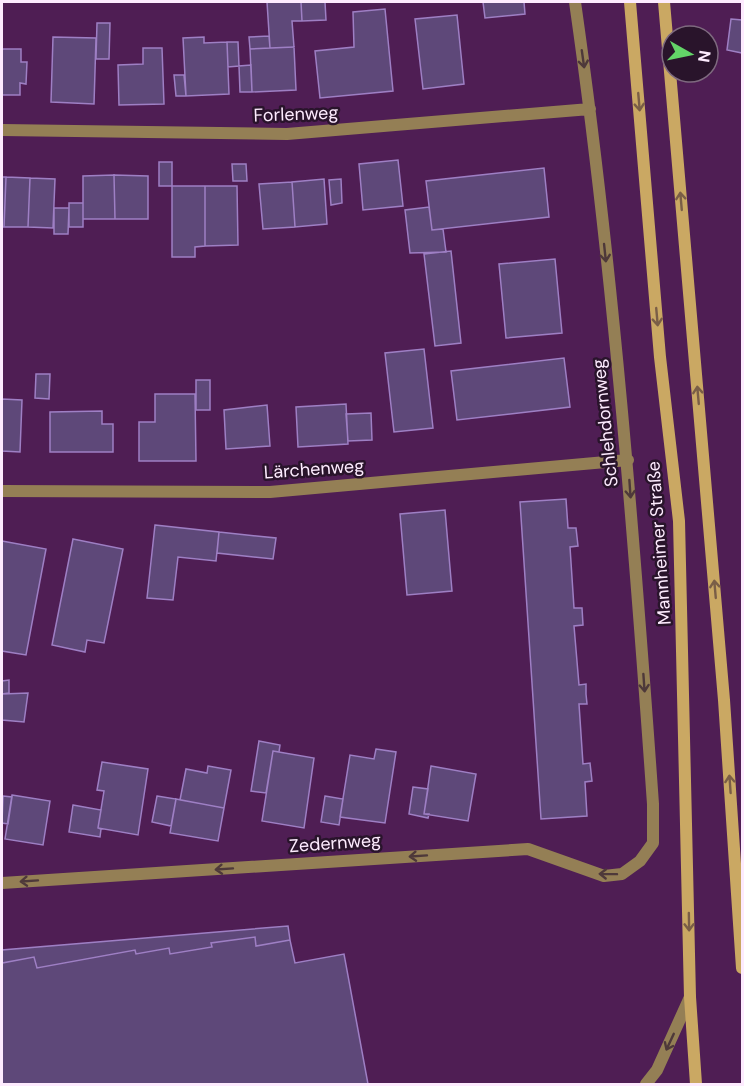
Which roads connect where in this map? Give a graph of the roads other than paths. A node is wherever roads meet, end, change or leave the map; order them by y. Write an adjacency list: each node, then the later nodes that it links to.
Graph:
1 (575, 2): 4 (street, Schlehdornweg, one-way to 4)
2 (630, 2): 11 (main road, Mannheimer Straße, one-way to 11)
3 (664, 2): 10 (main road, one-way to 3)
4 (590, 109): 5 (street, Forlenweg); 6 (street, Schlehdornweg, one-way to 6)
5 (2, 129)
6 (628, 460): 7 (street, Lärchenweg); 8 (street, Schlehdornweg, one-way to 8)
7 (2, 491)
8 (653, 843): 9 (street, Zedernweg, one-way to 9)
9 (2, 883)
10 (742, 968)
11 (690, 998): 12 (street, one-way to 12); 13 (main road, Mannheimer Straße)
12 (646, 1084)
13 (696, 1084)

